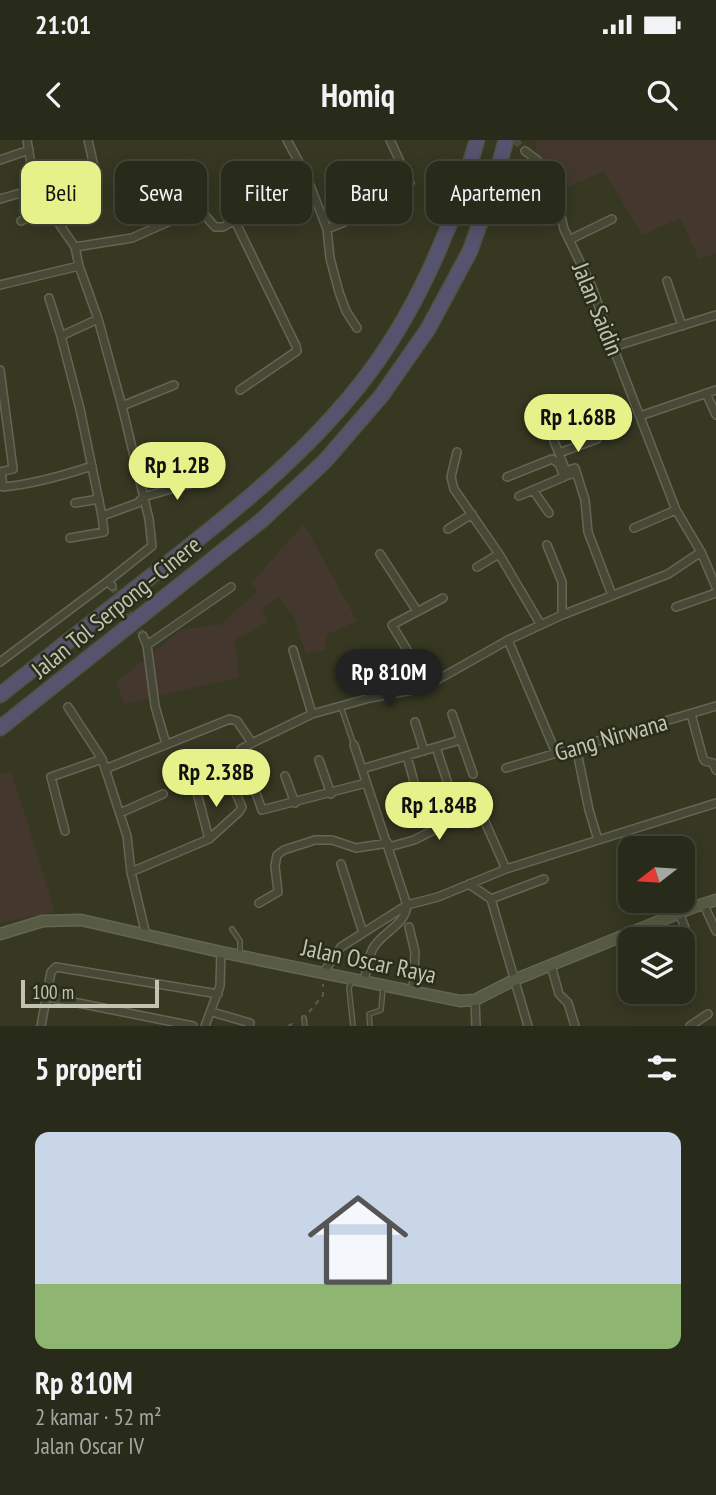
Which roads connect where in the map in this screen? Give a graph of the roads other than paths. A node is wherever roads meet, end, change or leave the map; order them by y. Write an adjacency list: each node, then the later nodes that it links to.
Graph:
1 (27, 140): 7 (street)
2 (88, 140): 11 (street)
3 (287, 140): 12 (street)
4 (390, 140): 20 (street)
5 (477, 140): 85 (highway, Jalan Tol Serpong–Cinere)
6 (506, 140): 94 (highway, Jalan Tol Serpong–Cinere)
7 (29, 150): 9 (street); 10 (street)
8 (526, 151): 21 (street, Jalan Saidin)
9 (0, 160)
10 (31, 161)
11 (93, 161)
12 (298, 161)
13 (312, 190): 20 (street)
14 (21, 193): 15 (street)
15 (0, 199)
16 (612, 219): 21 (street)
17 (59, 224): 22 (street)
18 (228, 224): 22 (street)
19 (237, 224): 35 (street)
20 (327, 229): 30 (street)
21 (569, 240): 32 (street, Jalan Saidin)
22 (75, 247): 23 (street)
23 (79, 266): 25 (street); 28 (street)
24 (667, 281): 29 (street)
25 (0, 285)
26 (49, 298): 31 (street)
27 (716, 315): 29 (street)
28 (98, 319): 31 (street); 38 (street)
29 (682, 326): 32 (street)
30 (357, 328)
31 (61, 336): 45 (street)
32 (613, 346): 40 (street, Jalan Saidin)
33 (0, 370): 46 (street)
34 (174, 386): 38 (street)
35 (240, 390)
36 (716, 390): 37 (street)
37 (706, 393): 39 (street); 40 (street)
38 (122, 406): 53 (street)
39 (716, 415)
40 (640, 416): 56 (street, Jalan Saidin)
41 (597, 439): 44 (street)
42 (554, 441): 44 (street)
43 (457, 452): 58 (street)
44 (559, 453): 47 (street)
45 (92, 466): 46 (street); 54 (street)
46 (1, 472)
47 (576, 475): 49 (street); 72 (street)
48 (507, 477): 49 (street)
49 (564, 477): 51 (street)
50 (203, 480): 53 (street)
51 (533, 490): 52 (street); 57 (street)
52 (519, 496)
53 (143, 497): 59 (street); 83 (street)
54 (99, 499): 55 (street); 59 (street)
55 (75, 503)
56 (676, 510): 60 (street); 64 (street, Jalan Saidin)
57 (549, 513)
58 (471, 514): 61 (street); 66 (street)
59 (102, 516): 62 (street)
60 (634, 528)
61 (448, 530)
62 (70, 538)
63 (547, 545): 76 (street)
64 (701, 552): 68 (street, Jalan Saidin); 72 (street)
65 (380, 554): 75 (street)
66 (499, 554): 67 (street); 77 (street)
67 (477, 567)
68 (714, 575): 70 (street, Jalan Saidin)
69 (231, 587): 80 (street)
70 (716, 587)
71 (716, 593): 74 (street)
72 (612, 595): 76 (street)
73 (443, 598): 75 (street)
74 (676, 607)
75 (417, 611): 84 (street)
76 (562, 615): 77 (street)
77 (541, 625): 79 (street)
78 (143, 636): 80 (street)
79 (508, 640): 84 (street); 102 (street)
80 (147, 645): 97 (street)
81 (293, 650): 90 (street)
82 (357, 657): 86 (street)
83 (0, 662)
84 (429, 686): 86 (street)
85 (0, 695)
86 (370, 698): 89 (street)
87 (716, 706): 92 (street, Gang Nirwana)
88 (68, 707): 104 (street)
89 (341, 707): 90 (street); 98 (lane)
90 (312, 714): 96 (street)
91 (452, 714): 95 (street)
92 (691, 714): 100 (street, Gang Nirwana); 109 (street)
93 (415, 722): 101 (street)
94 (0, 728)
95 (460, 740): 99 (street); 111 (street)
96 (252, 743): 97 (street); 118 (street)
97 (166, 744): 107 (street)
98 (354, 745): 108 (street)
99 (436, 747): 101 (street); 115 (street)
100 (576, 747): 102 (street, Gang Nirwana); 124 (street)
101 (424, 751): 103 (street)
102 (556, 753): 106 (street, Gang Nirwana)
103 (407, 756): 108 (street); 120 (street)
104 (102, 759): 107 (street); 122 (street)
105 (318, 760): 117 (street)
106 (506, 768)
107 (105, 769): 121 (street)
108 (362, 769): 113 (street)
109 (716, 770)
110 (226, 772): 123 (street)
111 (473, 774)
112 (285, 776): 118 (street)
113 (366, 783): 117 (street); 125 (street)
114 (195, 785): 123 (street)
115 (450, 790)
116 (163, 793): 121 (street)
117 (331, 793): 118 (street)
118 (295, 803)
119 (716, 803): 124 (street)
120 (420, 804)
121 (120, 813): 128 (street)
122 (65, 831)
123 (209, 839): 128 (street)
124 (598, 840): 127 (street)
125 (389, 845): 127 (street); 133 (street); 135 (street)
126 (341, 864): 141 (street)
127 (506, 869): 130 (street)
128 (131, 872): 143 (street)
129 (544, 879): 131 (street)
130 (469, 884): 131 (street); 135 (street)
131 (491, 899): 149 (street)
132 (716, 900): 134 (street)
133 (259, 903)
134 (703, 903): 136 (street); 140 (street)
135 (407, 905): 141 (street); 150 (street)
136 (695, 906)
137 (677, 914): 146 (street)
138 (409, 927): 152 (street)
139 (232, 929): 145 (lane)
140 (716, 931)
141 (363, 933): 147 (street)
142 (0, 934): 143 (street, Jalan Oscar Raya)
143 (146, 935): 144 (street, Jalan Oscar Raya)
144 (221, 952): 145 (street, Jalan Oscar Raya); 153 (street)
145 (240, 956): 147 (street, Jalan Oscar Raya)
146 (551, 965): 149 (street); 168 (street)
147 (323, 973): 148 (street, Jalan Oscar Raya)
148 (352, 979): 150 (street, Jalan Oscar Raya); 164 (lane)
149 (514, 980): 155 (street); 167 (street)
150 (364, 981): 151 (street, Jalan Oscar Raya)
151 (384, 986): 152 (street, Jalan Oscar Raya); 165 (lane)
152 (413, 992): 155 (street, Jalan Oscar Raya)
153 (218, 994): 154 (street); 156 (street)
154 (48, 997): 159 (street); 160 (street)
155 (475, 1000): 166 (street)
156 (212, 1012): 161 (street); 162 (street)
157 (708, 1014): 169 (street)
158 (303, 1018): 163 (lane)
159 (41, 1026)
160 (193, 1026)
161 (205, 1026)
162 (249, 1026)
163 (305, 1026)
164 (353, 1026)
165 (370, 1026)
166 (476, 1026)
167 (528, 1026)
168 (575, 1026)
169 (690, 1026)

